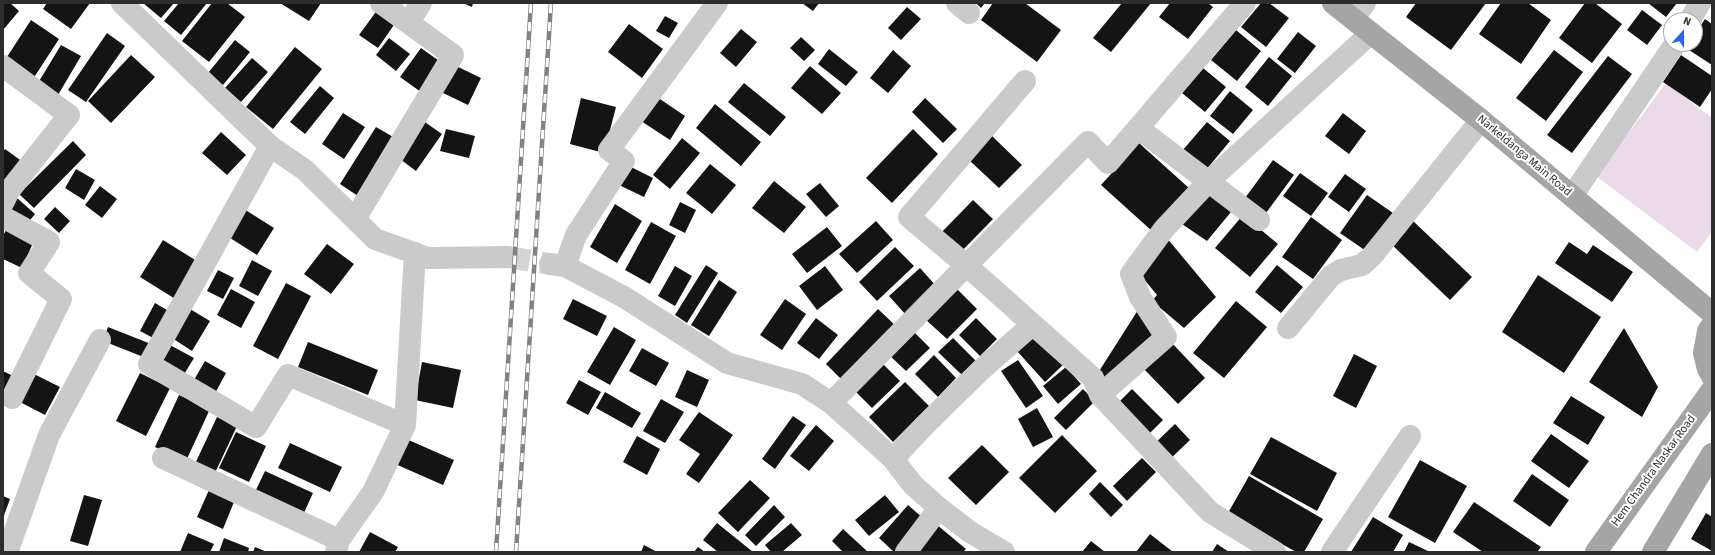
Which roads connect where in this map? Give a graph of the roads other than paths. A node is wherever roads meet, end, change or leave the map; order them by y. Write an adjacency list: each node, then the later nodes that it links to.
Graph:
1 (122, 3): 17 (street)
2 (381, 3): 10 (street)
3 (421, 3): 10 (street)
4 (717, 3): 36 (street)
5 (1245, 3): 16 (street)
6 (1333, 3): 8 (main road, Narkeldanga Main Road)
7 (1700, 3): 9 (street)
8 (1359, 11): 11 (main road, Narkeldanga Main Road)
9 (1695, 12)
10 (409, 22): 22 (street)
11 (1372, 33): 15 (main road, Narkeldanga Main Road); 18 (street)
12 (1670, 52): 19 (street)
13 (3, 66): 20 (street)
14 (1025, 81): 26 (street)
15 (1481, 120): 19 (main road, Narkeldanga Main Road); 30 (street)
16 (1138, 128): 18 (street); 26 (street)
17 (270, 146): 22 (street); 37 (street)
18 (1209, 181): 23 (street); 34 (street)
19 (1572, 196): 27 (main road, Narkeldanga Main Road)
20 (3, 203)
21 (3, 217): 35 (street)
22 (355, 219): 24 (street)
23 (1259, 220)
24 (415, 253): 25 (street); 37 (street)
25 (508, 257)
26 (966, 265): 29 (street); 36 (street)
27 (1712, 313)
28 (1712, 324): 32 (main road)
29 (1032, 325): 34 (street); 41 (street)
30 (1288, 328)
31 (100, 340): 44 (street)
32 (1712, 376)
33 (1712, 390): 49 (main road, Hem Chandra Naskar Road)
34 (1100, 394): 47 (street)
35 (12, 398)
36 (831, 403): 41 (street)
37 (405, 425): 43 (street)
38 (1410, 436): 48 (street)
39 (1712, 454): 50 (main road)
40 (162, 458): 43 (street)
41 (893, 459): 42 (street)
42 (939, 508): 45 (street); 46 (street)
43 (338, 546)
44 (10, 550)
45 (906, 552)
46 (1004, 552)
47 (1275, 552)
48 (1332, 552)
49 (1596, 552)
50 (1653, 552)

